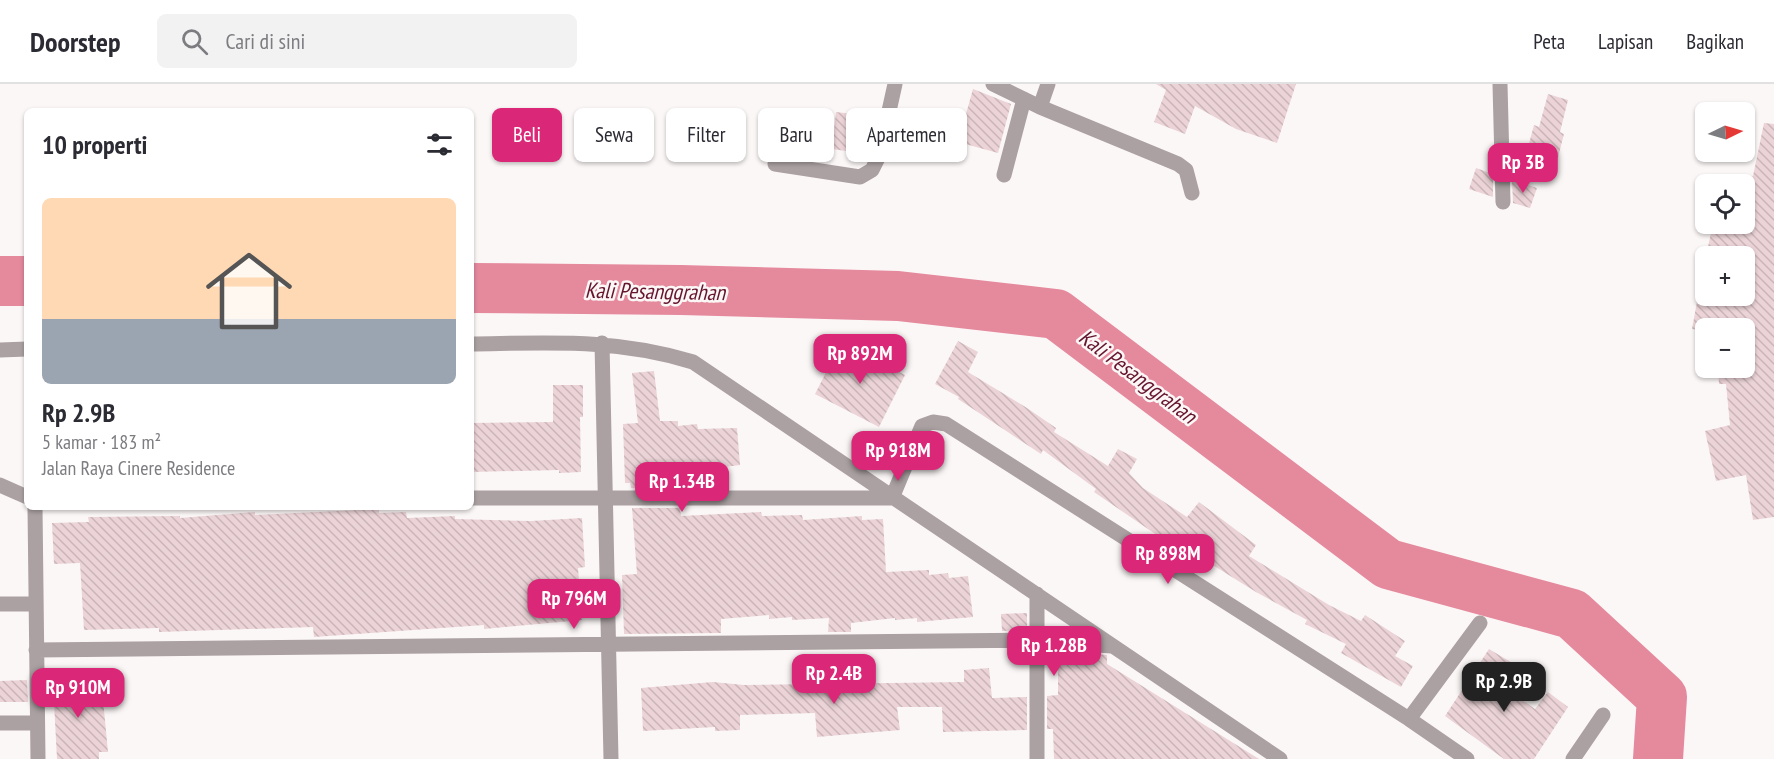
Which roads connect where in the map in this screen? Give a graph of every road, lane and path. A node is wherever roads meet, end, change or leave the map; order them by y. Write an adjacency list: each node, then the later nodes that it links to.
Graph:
1 (895, 84): 7 (street)
2 (993, 84): 5 (street)
3 (1048, 84): 6 (street)
4 (1500, 84): 10 (street)
5 (1024, 99): 6 (street); 8 (street)
6 (1040, 108): 9 (street)
7 (775, 164)
8 (1004, 175)
9 (1192, 193)
10 (1503, 202)
11 (602, 343): 12 (street); 17 (street); 19 (street)
12 (474, 344)
13 (24, 349): 14 (street)
14 (0, 350)
15 (0, 485): 16 (street)
16 (24, 496)
17 (605, 496): 18 (street); 19 (street); 26 (street)
18 (474, 498)
19 (892, 498): 21 (street); 30 (street)
20 (35, 510): 23 (street)
21 (1037, 594): 25 (street); 27 (street)
22 (0, 604): 23 (street)
23 (36, 604): 28 (street)
24 (1480, 623): 30 (street)
25 (1037, 640): 26 (street); 27 (street); 35 (street)
26 (608, 646): 28 (street); 34 (street)
27 (1111, 646): 36 (street)
28 (36, 650): 32 (street)
29 (1603, 715): 38 (street)
30 (1409, 718): 37 (street)
31 (0, 723): 32 (street)
32 (37, 723): 33 (street)
33 (38, 759)
34 (611, 759)
35 (1037, 759)
36 (1280, 759)
37 (1467, 759)
38 (1573, 759)

